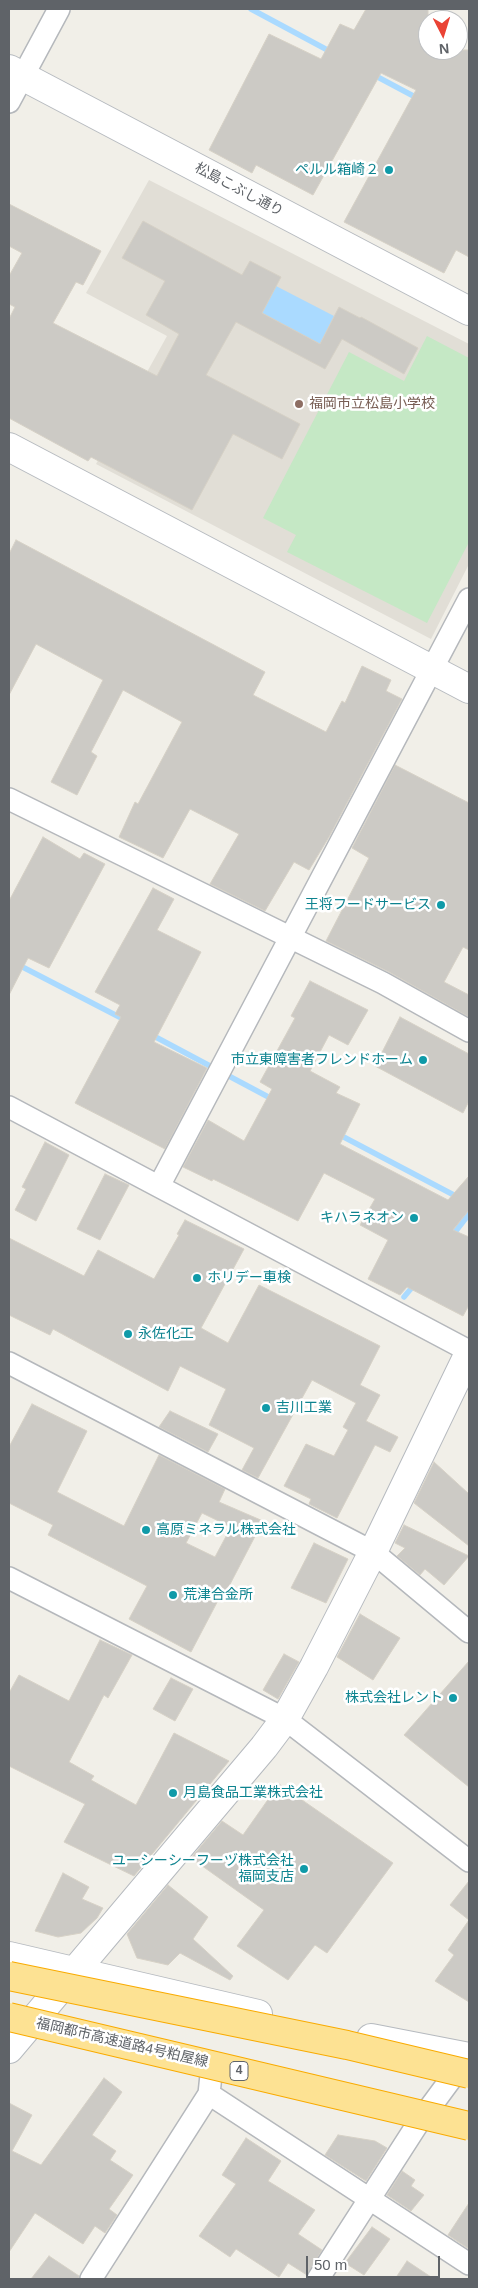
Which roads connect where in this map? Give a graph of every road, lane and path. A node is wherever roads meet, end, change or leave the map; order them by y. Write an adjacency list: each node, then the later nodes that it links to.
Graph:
1 (59, 9): 2 (street)
2 (16, 72): 3 (street); 4 (street, 松島こぶし通り)
3 (9, 102)
4 (469, 311)
5 (9, 447): 7 (street)
6 (469, 599): 7 (street)
7 (432, 669): 8 (street); 10 (street)
8 (469, 689)
9 (9, 799): 10 (street)
10 (291, 937): 11 (street); 13 (street)
11 (469, 1031)
12 (9, 1108): 13 (street)
13 (159, 1186): 14 (street)
14 (469, 1352): 16 (street)
15 (9, 1363): 16 (street)
16 (373, 1552): 18 (street); 19 (street)
17 (9, 1578): 19 (street)
18 (469, 1632)
19 (284, 1719): 20 (street); 22 (street)
20 (469, 1861)
21 (9, 1956): 22 (street)
22 (75, 1970): 25 (street); 26 (street)
23 (9, 1976): 26 (highway, bridge)
24 (9, 1991): 28 (highway, 福岡都市高速道路4号粕屋線)
25 (12, 2033): 27 (street); 31 (highway, 福岡都市高速道路4号粕屋線 / 4, bridge)
26 (469, 2060): 30 (street)
27 (210, 2085): 30 (street); 33 (street); 35 (street)
28 (469, 2086)
29 (469, 2110): 30 (highway)
30 (417, 2112): 32 (street); 33 (street)
31 (469, 2126)
32 (469, 2136)
33 (370, 2197): 34 (street); 36 (street)
34 (469, 2264)
35 (91, 2279)
36 (318, 2279)

